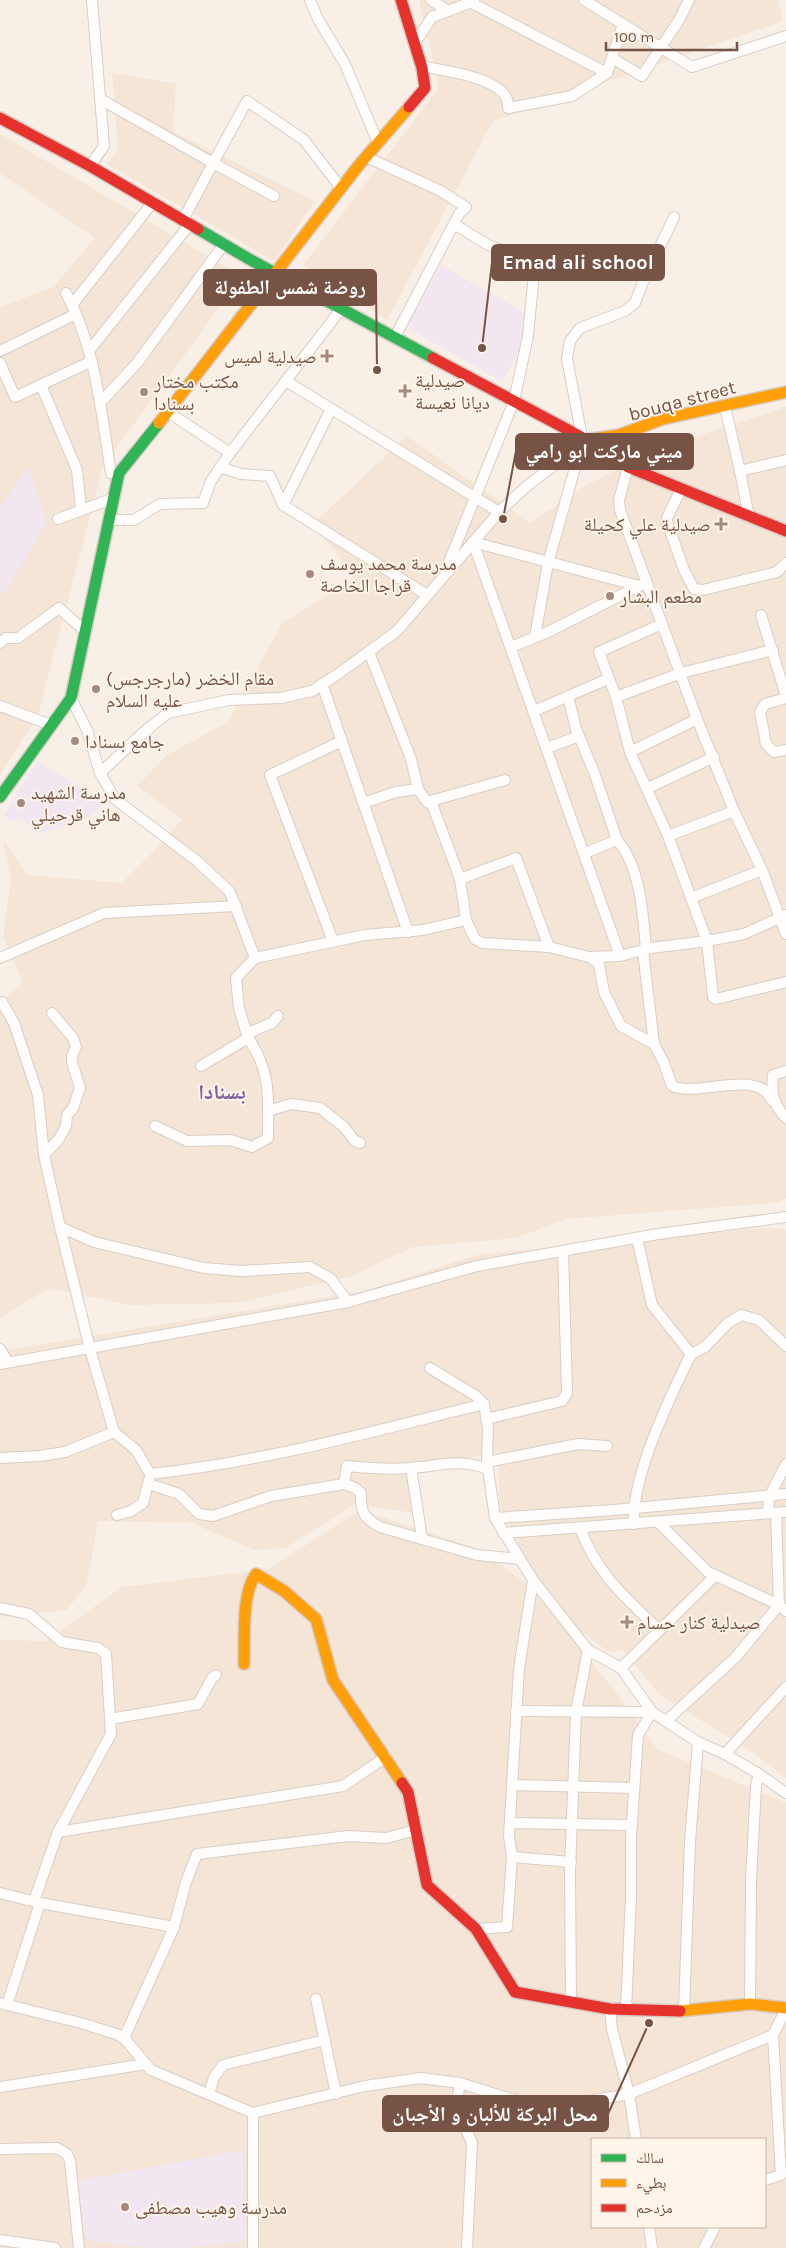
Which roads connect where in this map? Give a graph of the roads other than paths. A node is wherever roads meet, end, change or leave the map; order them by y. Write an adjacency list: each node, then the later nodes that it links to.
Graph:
1 (92, 0): 16 (street)
2 (310, 0): 18 (street)
3 (402, 0): 11 (street)
4 (431, 0): 8 (street)
5 (584, 0): 9 (street)
6 (689, 0): 12 (street)
7 (473, 1): 8 (street); 15 (street)
8 (448, 11): 11 (street)
9 (623, 24): 12 (street); 13 (street)
10 (786, 36): 12 (street)
11 (415, 43): 14 (street)
12 (661, 48): 13 (street)
13 (612, 58): 15 (street)
14 (422, 66): 15 (street); 18 (street)
15 (607, 72)
16 (100, 99): 20 (street); 21 (street)
17 (0, 118): 21 (street)
18 (378, 143): 19 (street)
19 (366, 157): 22 (street); 27 (street)
20 (213, 164): 22 (street); 23 (street); 26 (street)
21 (90, 166): 24 (street)
22 (341, 188): 29 (street)
23 (274, 196)
24 (153, 202): 26 (street); 32 (street)
25 (674, 217): 45 (street)
26 (186, 222): 28 (street); 35 (street)
27 (454, 224): 33 (street); 40 (street)
28 (224, 244): 29 (street); 41 (street)
29 (277, 273): 31 (street); 44 (street)
30 (66, 293): 32 (street)
31 (342, 308): 33 (street); 37 (street)
32 (74, 309): 34 (street); 35 (street)
33 (395, 337): 40 (street)
34 (0, 351)
35 (90, 356): 38 (street); 41 (street)
36 (0, 363): 38 (street)
37 (286, 381): 43 (street); 47 (street)
38 (41, 385): 57 (street)
39 (786, 392): 42 (street, bouqa street)
40 (514, 401): 45 (street); 55 (street)
41 (100, 404): 52 (street)
42 (725, 407): 45 (street, bouqa street); 51 (street)
43 (331, 409): 55 (street); 56 (street)
44 (168, 412): 47 (street); 52 (street)
45 (584, 439): 46 (street); 50 (street)
46 (573, 451): 58 (street); 64 (street)
47 (230, 454): 49 (street)
48 (786, 460): 51 (street)
49 (220, 467): 56 (street); 61 (street)
50 (628, 467): 53 (street); 67 (street)
51 (740, 471): 59 (street)
52 (119, 473): 54 (street)
53 (681, 489): 59 (street); 65 (street)
54 (114, 498): 57 (street); 61 (street)
55 (476, 499): 58 (street); 66 (street)
56 (283, 505): 68 (street)
57 (81, 510): 60 (street)
58 (499, 512): 63 (street)
59 (748, 517): 62 (street)
60 (58, 519)
61 (109, 520): 71 (street)
62 (786, 531)
63 (473, 542): 64 (street); 66 (street); 74 (street)
64 (548, 563): 67 (street); 72 (street)
65 (786, 563)
66 (443, 574): 68 (street)
67 (643, 584): 70 (street); 72 (street)
68 (427, 595): 76 (street)
69 (761, 615): 75 (street)
70 (662, 624): 77 (street); 78 (street)
71 (85, 631): 73 (street); 83 (street)
72 (534, 637): 74 (street)
73 (0, 643)
74 (511, 647): 85 (street)
75 (772, 650): 77 (street); 80 (street)
76 (369, 652): 79 (street); 97 (street)
77 (681, 673): 82 (street); 86 (street)
78 (608, 679): 81 (street); 82 (street)
79 (322, 684): 89 (street); 94 (street)
80 (786, 694): 91 (street)
81 (568, 696): 85 (street); 88 (street)
82 (616, 696): 92 (street)
83 (71, 698): 87 (street); 94 (street)
84 (0, 706): 87 (street)
85 (534, 712): 90 (street)
86 (697, 719): 92 (street); 93 (street)
87 (51, 725): 98 (street)
88 (578, 736): 90 (street); 103 (street)
89 (342, 742): 100 (street); 113 (street)
90 (548, 748): 104 (street)
91 (786, 750)
92 (630, 752): 96 (street)
93 (714, 757): 96 (street); 101 (street)
94 (100, 773): 108 (street)
95 (505, 780): 99 (street)
96 (648, 788): 102 (street)
97 (418, 789): 99 (street); 100 (street)
98 (0, 796)
99 (427, 802): 106 (street)
100 (363, 803): 111 (street)
101 (734, 811): 102 (street); 105 (street)
102 (668, 836): 107 (street)
103 (617, 840): 104 (street); 116 (street)
104 (585, 853): 117 (street)
105 (762, 870): 107 (street); 109 (street)
106 (460, 879): 110 (street); 115 (street)
107 (690, 898): 114 (street)
108 (236, 906): 119 (street); 120 (street)
109 (783, 917): 112 (street); 114 (street)
110 (466, 920): 111 (street); 115 (street)
111 (408, 932): 113 (street)
112 (786, 934)
113 (333, 940): 120 (street)
114 (707, 941): 116 (street); 121 (street)
115 (549, 946): 118 (street)
116 (645, 951): 117 (street); 126 (street)
117 (620, 956): 118 (street)
118 (589, 957): 126 (street)
119 (0, 958)
120 (255, 958): 125 (street)
121 (786, 982)
122 (1, 1003): 134 (street)
123 (52, 1013): 134 (street)
124 (278, 1016): 125 (street)
125 (248, 1038): 127 (street); 130 (street)
126 (654, 1044): 129 (street)
127 (201, 1066)
128 (786, 1071): 129 (street)
129 (774, 1102): 131 (street)
130 (268, 1111): 132 (street); 133 (street)
131 (786, 1118)
132 (155, 1126)
133 (360, 1143)
134 (44, 1155): 138 (street)
135 (786, 1217): 136 (street)
136 (770, 1220): 137 (street); 139 (street)
137 (786, 1222)
138 (60, 1227): 141 (street); 144 (street)
139 (637, 1238): 140 (street); 145 (street)
140 (563, 1252): 141 (street); 149 (street)
141 (348, 1302): 144 (street)
142 (786, 1346): 145 (street)
143 (0, 1349): 146 (street)
144 (90, 1349): 146 (street); 150 (street)
145 (691, 1354): 160 (street)
146 (4, 1363)
147 (430, 1368): 148 (street)
148 (484, 1404): 149 (street); 156 (street)
149 (486, 1419): 154 (street)
150 (114, 1432): 152 (street); 156 (street)
151 (607, 1446): 154 (street)
152 (0, 1458)
153 (786, 1464): 159 (street)
154 (487, 1466): 155 (street); 163 (street)
155 (411, 1468): 157 (street); 168 (street)
156 (150, 1479): 157 (street); 162 (street)
157 (344, 1484): 168 (street)
158 (786, 1494): 159 (street)
159 (770, 1497): 160 (street); 161 (street)
160 (633, 1508): 163 (street); 165 (street)
161 (777, 1513): 164 (street); 173 (street)
162 (117, 1515)
163 (494, 1518): 167 (street)
164 (658, 1522): 165 (street); 170 (street)
165 (634, 1524): 166 (street)
166 (580, 1528): 167 (street); 174 (street)
167 (503, 1534): 169 (street)
168 (422, 1538): 169 (street)
169 (520, 1559): 171 (street)
170 (714, 1576): 173 (street); 174 (street)
171 (533, 1580): 175 (street); 180 (street)
172 (0, 1608): 183 (street)
173 (782, 1608): 184 (street)
174 (659, 1630): 177 (street)
175 (588, 1650): 177 (street); 181 (street)
176 (244, 1664): 187 (street)
177 (621, 1668): 182 (street)
178 (216, 1675): 183 (street)
179 (786, 1687): 186 (street)
180 (516, 1711): 181 (street); 189 (street)
181 (576, 1712): 182 (street); 190 (street)
182 (652, 1712): 184 (street); 191 (street)
183 (110, 1719): 197 (street)
184 (666, 1721): 185 (street)
185 (698, 1742): 186 (street); 211 (street)
186 (726, 1754): 188 (street)
187 (386, 1757): 196 (street); 197 (street)
188 (758, 1774): 192 (street); 207 (street)
189 (512, 1785): 190 (street); 193 (street)
190 (574, 1786): 191 (street); 194 (street)
191 (634, 1788): 195 (street)
192 (786, 1793)
193 (510, 1823): 194 (street); 198 (street)
194 (572, 1823): 195 (street); 199 (street)
195 (632, 1825): 208 (street)
196 (416, 1830): 202 (street); 203 (street)
197 (58, 1832): 201 (street)
198 (512, 1857): 199 (street); 203 (street)
199 (571, 1862): 205 (street)
200 (0, 1893): 201 (street)
201 (37, 1902): 202 (street); 206 (street)
202 (174, 1927): 213 (street)
203 (476, 1930): 205 (street)
204 (316, 1999): 214 (street)
205 (571, 2001): 210 (street)
206 (4, 2004): 213 (street)
207 (750, 2004): 209 (street); 211 (street)
208 (626, 2008): 210 (street); 211 (street)
209 (786, 2008): 212 (street)
210 (610, 2009): 220 (street)
211 (684, 2011)
212 (773, 2035): 220 (street); 224 (street)
213 (124, 2038): 215 (street)
214 (325, 2040): 218 (street); 219 (street)
215 (146, 2064): 217 (street); 218 (street)
216 (460, 2082): 219 (street); 220 (street); 231 (street)
217 (0, 2087)
218 (209, 2094): 221 (street)
219 (336, 2094): 221 (street)
220 (629, 2094): 222 (street)
221 (253, 2113): 230 (street)
222 (636, 2138)
223 (0, 2149): 229 (street)
224 (766, 2180)
225 (649, 2228): 232 (street)
226 (714, 2228): 233 (street)
227 (0, 2241): 228 (street)
228 (56, 2248)
229 (79, 2248)
230 (253, 2248)
231 (467, 2248)
232 (652, 2248)
233 (704, 2248)

